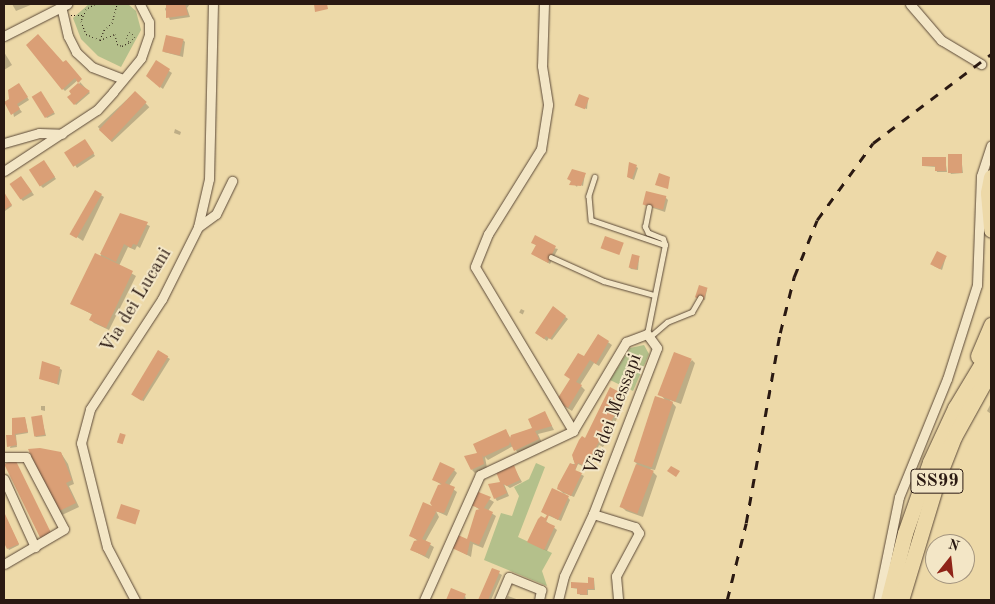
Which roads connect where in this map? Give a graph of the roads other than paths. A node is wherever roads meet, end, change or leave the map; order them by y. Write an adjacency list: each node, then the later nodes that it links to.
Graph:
1 (140, 4): 8 (street)
2 (213, 4): 17 (street, Via dei Lucani)
3 (544, 4): 27 (street)
4 (910, 4): 7 (street)
5 (66, 7): 6 (street); 8 (street)
6 (4, 36)
7 (981, 64)
8 (123, 79): 9 (street)
9 (62, 134): 10 (street); 12 (street)
10 (4, 143)
11 (991, 146): 40 (street)
12 (4, 171)
13 (595, 177): 19 (lane)
14 (991, 177): 18 (highway)
15 (232, 181): 17 (street)
16 (649, 208): 19 (lane)
17 (198, 227): 34 (street, Via dei Lucani)
18 (991, 230)
19 (665, 245): 21 (lane)
20 (551, 257): 21 (lane)
21 (654, 295): 24 (lane)
22 (700, 298): 24 (lane)
23 (991, 325): 29 (highway)
24 (649, 335): 27 (street, Via dei Messapi); 31 (street, Via dei Messapi)
25 (991, 348): 29 (highway, SS99)
26 (991, 370): 29 (highway, SS99)
27 (573, 431): 35 (street, Via dei Messapi)
28 (4, 457): 32 (street)
29 (935, 468): 41 (highway, SS99); 42 (highway, SS99); 43 (highway)
30 (4, 479): 32 (street)
31 (593, 514): 38 (street, Via dei Messapi); 39 (street)
32 (35, 547): 33 (street)
33 (4, 563)
34 (135, 600)
35 (424, 600)
36 (499, 600): 37 (street)
37 (539, 600)
38 (558, 600)
39 (618, 600)
40 (878, 600)
41 (888, 600)
42 (901, 600)
43 (909, 600)

